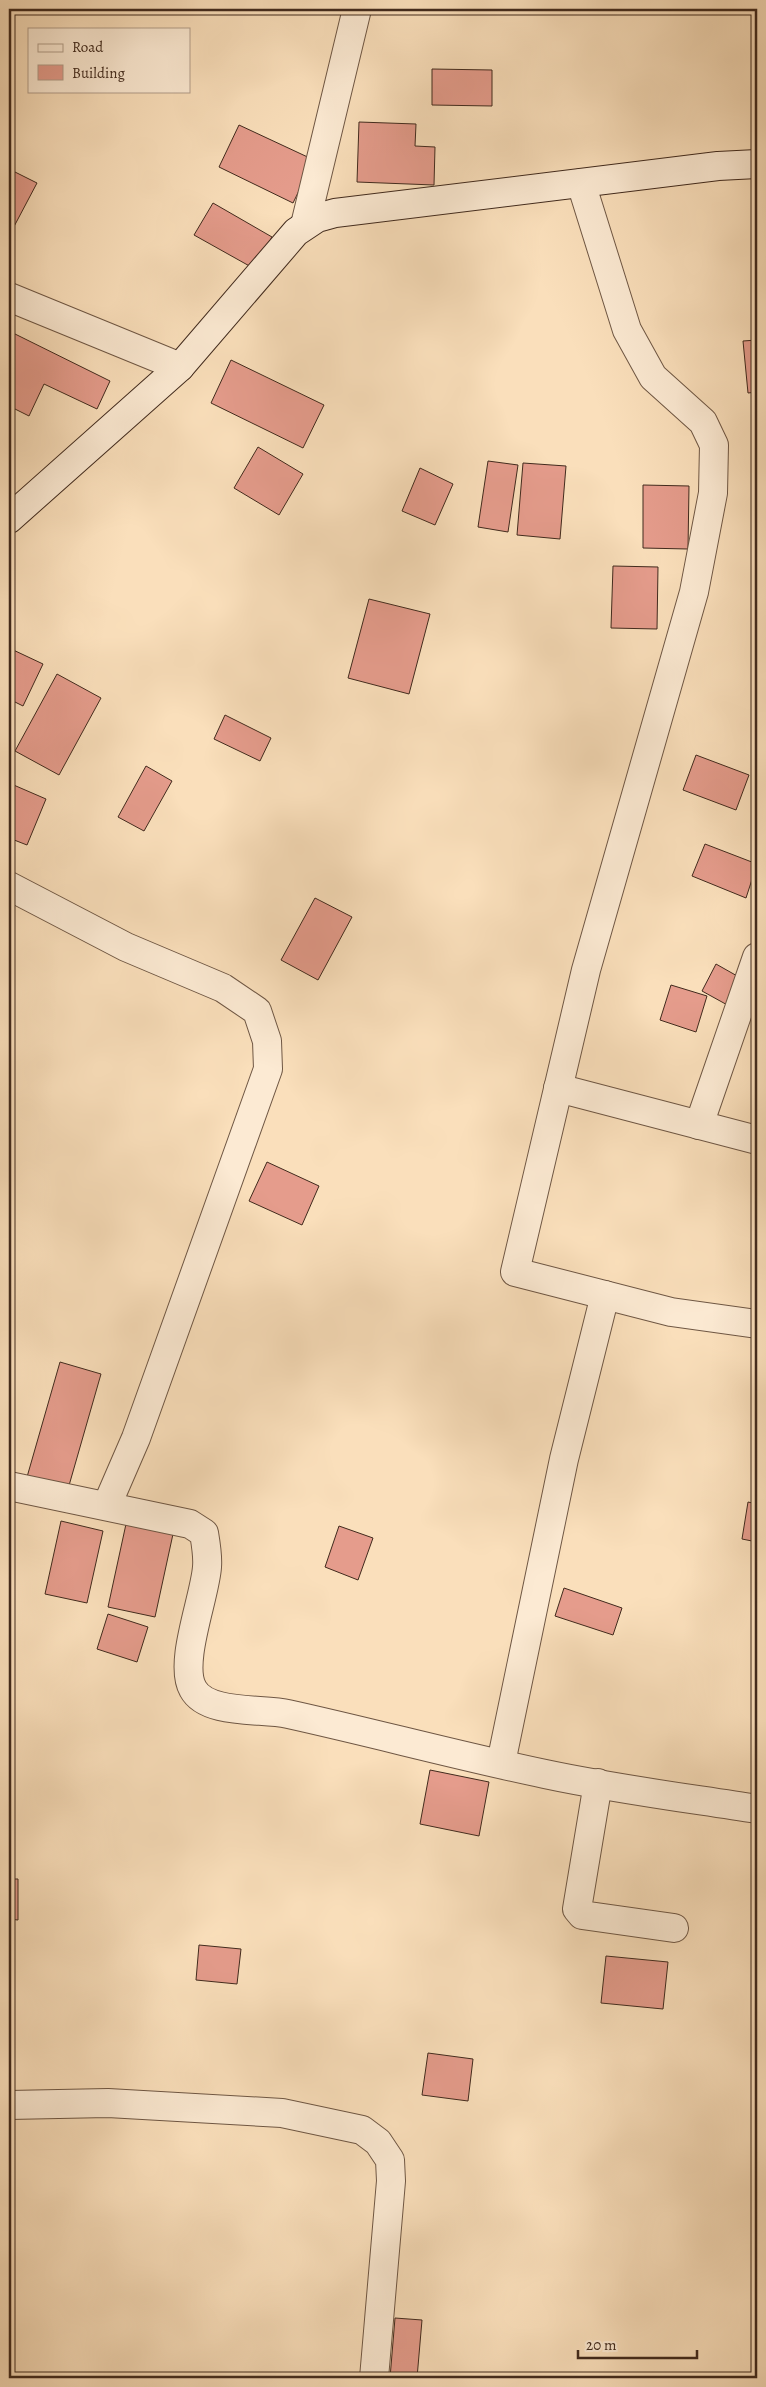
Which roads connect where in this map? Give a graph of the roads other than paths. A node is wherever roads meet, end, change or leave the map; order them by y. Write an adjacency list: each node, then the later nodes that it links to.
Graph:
1 (358, 9): 4 (street)
2 (757, 164): 3 (street)
3 (582, 183): 4 (street); 10 (street)
4 (305, 225): 6 (street)
5 (9, 297): 6 (street)
6 (180, 367): 7 (street)
7 (9, 519)
8 (9, 886): 16 (street)
9 (757, 957): 11 (street)
10 (558, 1088): 11 (street); 13 (street)
11 (698, 1125): 12 (street)
12 (757, 1140)
13 (605, 1295): 14 (street); 17 (street)
14 (757, 1324)
15 (9, 1486): 16 (street)
16 (107, 1505): 17 (street)
17 (501, 1764): 18 (street)
18 (598, 1783): 19 (street); 20 (street)
19 (757, 1809)
20 (674, 1928)
21 (9, 2105): 22 (street)
22 (374, 2378)

